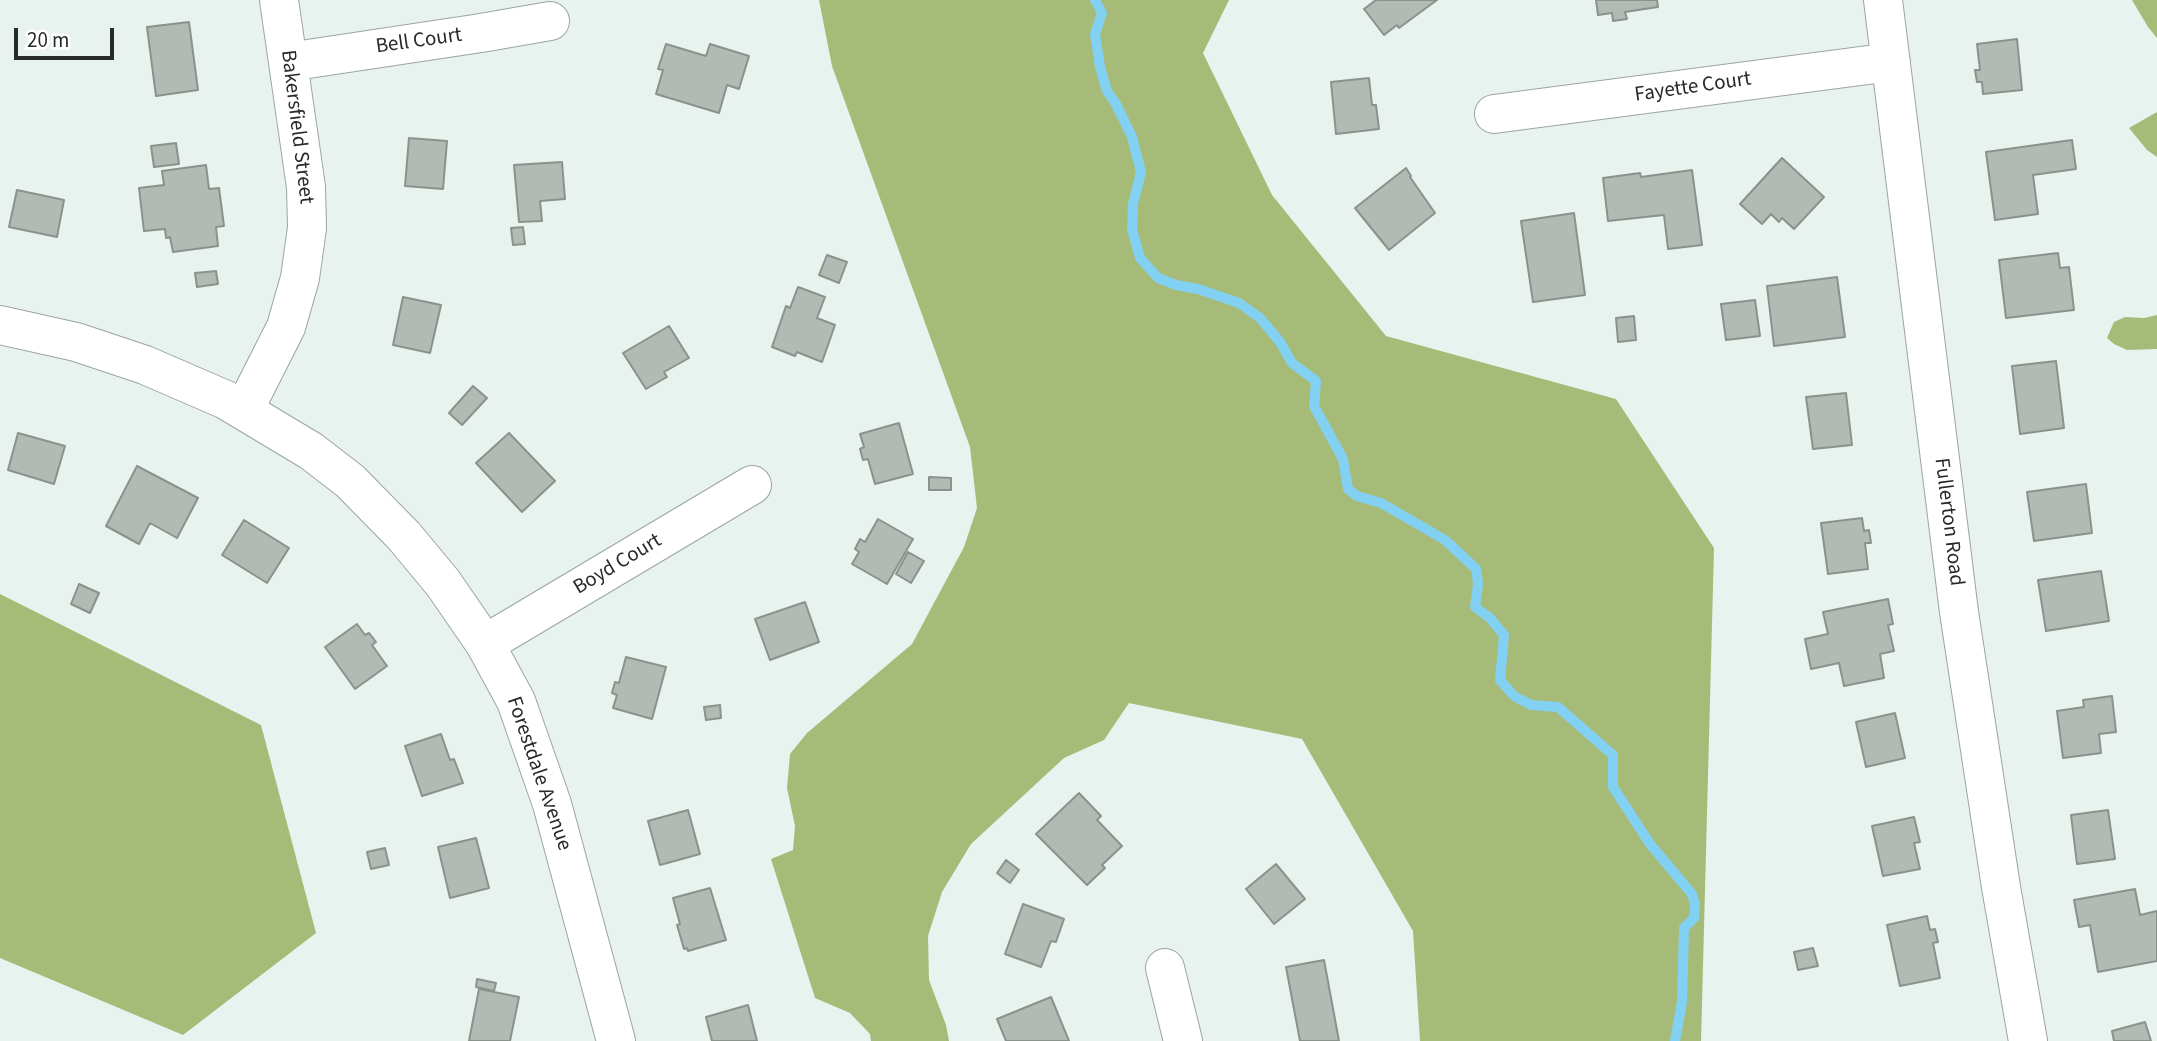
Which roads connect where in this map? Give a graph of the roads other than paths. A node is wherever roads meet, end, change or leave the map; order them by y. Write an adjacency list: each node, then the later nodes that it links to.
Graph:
1 (279, 0): 4 (street, Bakersfield Street)
2 (1883, 0): 5 (street, Fullerton Road)
3 (550, 20): 4 (street, Bell Court)
4 (288, 62): 8 (street, Bakersfield Street)
5 (1891, 62): 6 (street, Fayette Court); 14 (street, Fullerton Road)
6 (1494, 114)
7 (0, 325): 8 (street, Forestdale Avenue)
8 (244, 410): 10 (street, Forestdale Avenue)
9 (752, 485): 10 (street, Boyd Court)
10 (485, 644): 12 (street, Forestdale Avenue)
11 (1165, 968): 13 (street)
12 (616, 1041)
13 (1183, 1041)
14 (2028, 1041)

